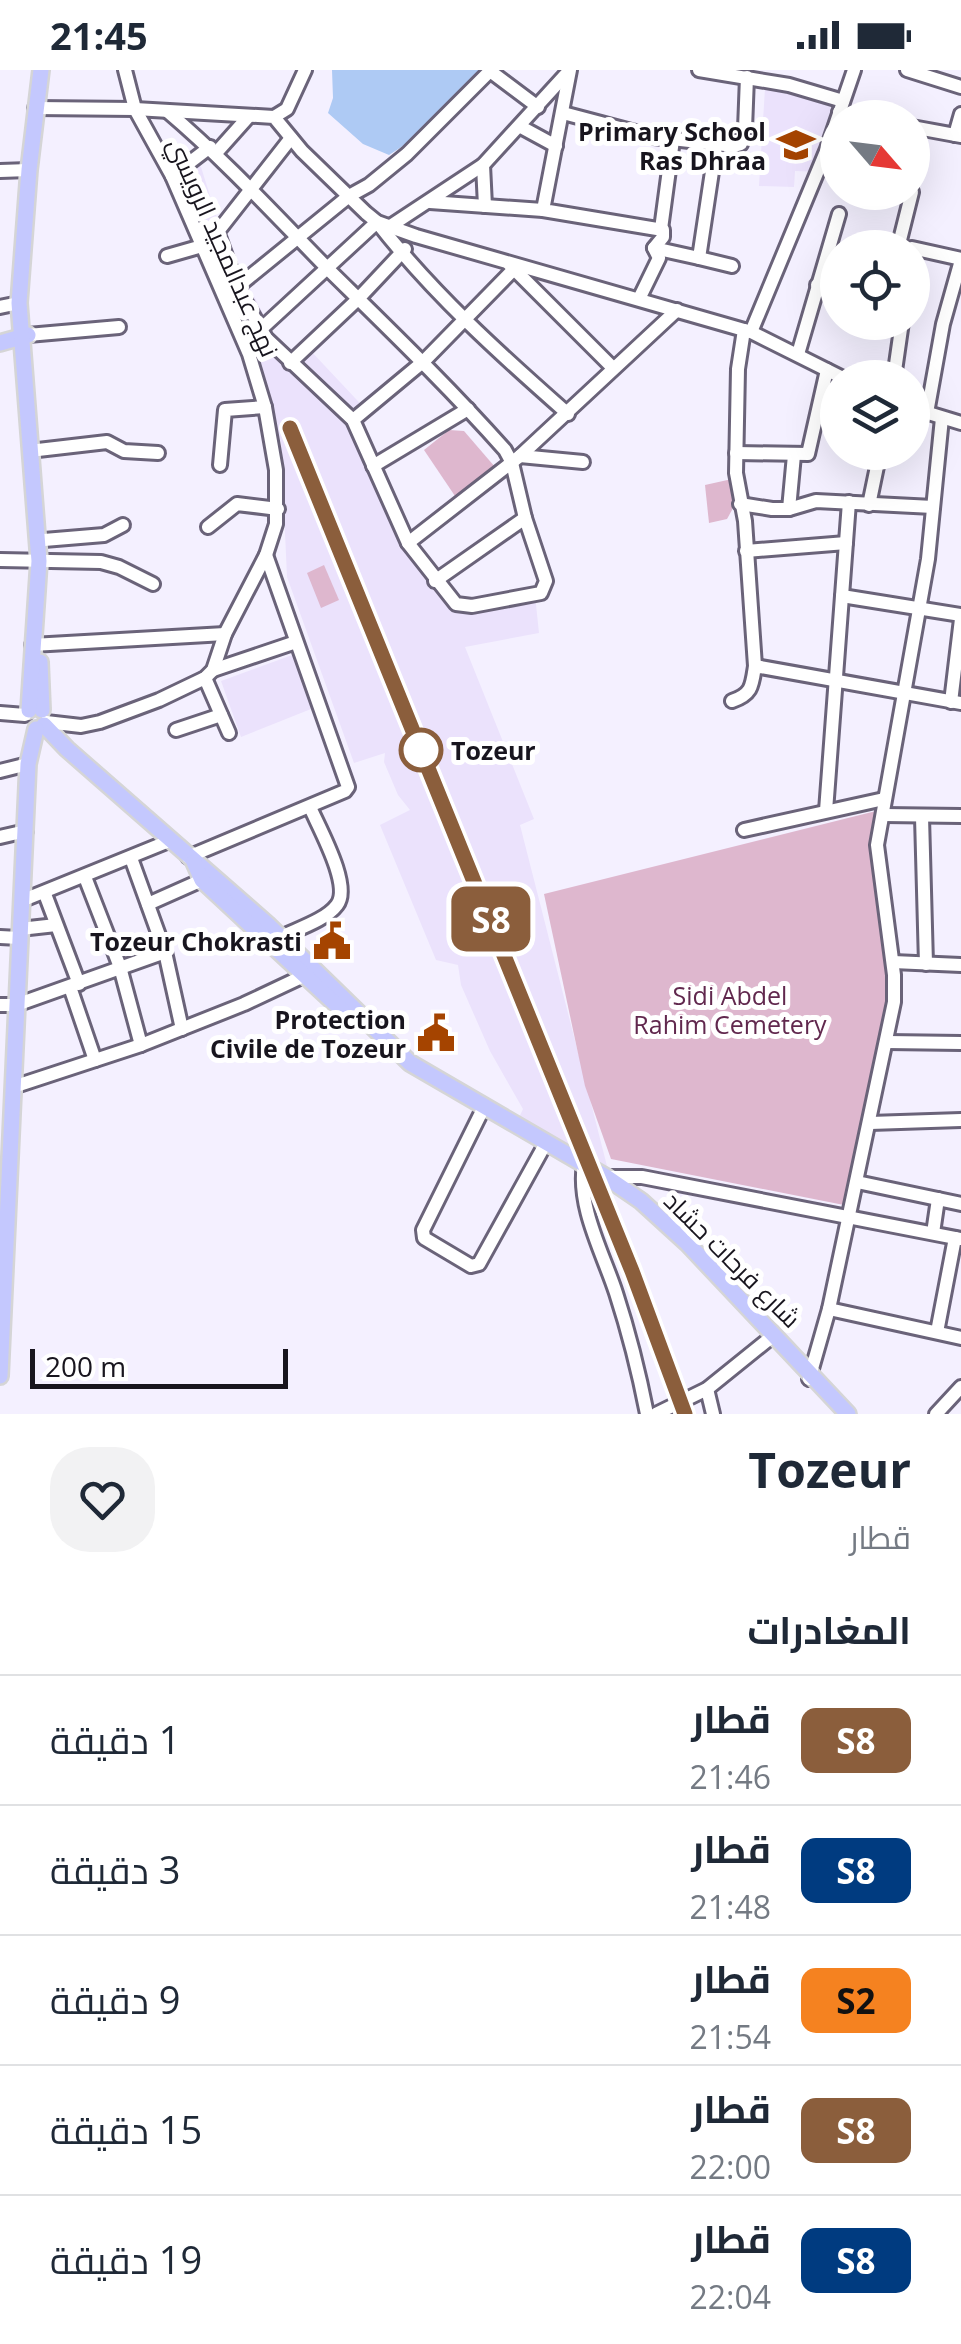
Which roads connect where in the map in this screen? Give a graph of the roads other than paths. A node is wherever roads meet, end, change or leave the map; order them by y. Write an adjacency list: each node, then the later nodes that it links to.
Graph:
1 (41, 70): 15 (main road)
2 (50, 70): 15 (main road)
3 (126, 70): 16 (street, نهج عبدالمجيد الرويسي)
4 (305, 70): 21 (street)
5 (490, 70): 14 (street); 36 (street)
6 (570, 70): 14 (street); 18 (street)
7 (699, 70): 10 (street)
8 (854, 70): 13 (street)
9 (906, 70): 11 (street)
10 (747, 77): 12 (street); 28 (street)
11 (961, 86)
12 (826, 100)
13 (843, 100)
14 (538, 107): 22 (street)
15 (39, 109): 16 (street); 31 (main road); 71 (main road)
16 (135, 109): 17 (street); 34 (street, نهج عبدالمجيد الرويسي)
17 (167, 110): 20 (street); 29 (street)
18 (563, 113): 26 (street); 27 (street)
19 (961, 114): 24 (street)
20 (249, 116): 21 (street); 29 (street)
21 (274, 117): 25 (street)
22 (520, 126): 27 (street); 30 (street)
23 (930, 131): 24 (street)
24 (958, 136)
25 (291, 138): 35 (street); 36 (street)
26 (673, 140): 28 (street); 42 (street)
27 (556, 146): 39 (street)
28 (716, 146): 51 (street)
29 (213, 150): 34 (street); 35 (street)
30 (483, 165): 37 (street); 38 (street)
31 (28, 170): 33 (street); 64 (main road)
32 (820, 170): 70 (street)
33 (0, 171)
34 (172, 176): 46 (street, نهج عبدالمجيد الرويسي)
35 (251, 191): 45 (street); 61 (street)
36 (348, 196): 41 (street); 45 (street)
37 (430, 202): 38 (street); 41 (street)
38 (485, 206): 39 (street)
39 (543, 210): 42 (street)
40 (839, 214): 43 (street)
41 (383, 225): 44 (street); 49 (street); 55 (street)
42 (661, 229): 47 (street)
43 (838, 230)
44 (416, 236): 49 (street); 52 (street)
45 (299, 238): 55 (street); 61 (street)
46 (202, 246): 50 (street); 80 (street, نهج عبدالمجيد الرويسي)
47 (654, 248): 51 (street); 63 (street)
48 (930, 252): 53 (street)
49 (401, 254): 62 (street); 67 (street)
50 (167, 256)
51 (699, 258): 54 (street)
52 (502, 259): 56 (street); 63 (street)
53 (961, 259): 58 (street)
54 (732, 266)
55 (328, 268): 62 (street); 69 (street)
56 (515, 268): 67 (street); 77 (street)
57 (820, 280): 59 (street)
58 (958, 284): 78 (street)
59 (817, 286): 60 (street); 73 (street)
60 (820, 286)
61 (238, 287): 69 (street)
62 (358, 299): 74 (street); 75 (street)
63 (639, 299): 66 (street)
64 (19, 304): 65 (street); 71 (main road)
65 (0, 307)
66 (677, 310): 70 (street); 77 (street)
67 (465, 318): 74 (street); 82 (street)
68 (118, 327): 71 (street)
69 (261, 329): 75 (street)
70 (748, 331): 73 (street); 89 (street)
71 (24, 336): 72 (main road); 87 (main road); 111 (main road)
72 (0, 343)
73 (798, 354): 76 (street)
74 (424, 361): 81 (street); 85 (street)
75 (290, 363): 85 (street)
76 (820, 366)
77 (614, 368): 82 (street)
78 (930, 397)
79 (820, 404): 90 (street)
80 (265, 407): 93 (street); 101 (street, نهج عبدالمجيد الرويسي)
81 (468, 409): 91 (street); 94 (street)
82 (568, 414): 91 (street)
83 (930, 415): 84 (street)
84 (942, 418): 86 (street); 99 (street)
85 (353, 420): 94 (street)
86 (961, 423)
87 (38, 450): 88 (street); 105 (main road)
88 (158, 452)
89 (736, 453): 90 (street); 97 (street)
90 (794, 455): 100 (street)
91 (516, 460): 92 (street); 102 (street); 107 (street)
92 (583, 462)
93 (220, 465)
94 (373, 466): 107 (street)
95 (876, 470): 98 (street)
96 (849, 502): 98 (street); 100 (street); 106 (street)
97 (740, 504): 100 (street); 108 (street)
98 (869, 504): 99 (street)
99 (933, 507): 115 (street)
100 (789, 509)
101 (278, 510): 104 (street); 109 (street, نهج عبدالمجيد الرويسي)
102 (524, 518): 112 (street); 112 (street)
103 (124, 525): 105 (street)
104 (208, 527)
105 (44, 540): 111 (main road)
106 (846, 543): 108 (street); 114 (street)
107 (408, 544): 112 (street)
108 (746, 551): 120 (street)
109 (266, 556): 117 (street, نهج عبدالمجيد الرويسي); 118 (street)
110 (0, 560): 111 (street)
111 (42, 562): 113 (street); 119 (main road)
112 (436, 581)
113 (153, 584)
114 (842, 596): 115 (street); 122 (street)
115 (920, 609): 116 (street); 123 (street)
116 (961, 617): 125 (street)
117 (225, 634): 119 (street); 121 (street, نهج عبدالمجيد الرويسي)
118 (296, 642): 121 (street); 134 (street)
119 (36, 645): 128 (main road)
120 (755, 666): 122 (street); 124 (street)
121 (209, 674): 127 (street); 128 (street)
122 (834, 682): 123 (street); 135 (street)
123 (906, 695): 125 (street); 133 (street)
124 (732, 701)
125 (956, 702)
126 (0, 714): 128 (street)
127 (221, 715): 129 (street); 130 (street)
128 (37, 719): 131 (main road); 142 (main road, شارع فرحات حشاد)
129 (176, 730)
130 (229, 733)
131 (28, 764): 132 (street); 140 (main road)
132 (0, 771)
133 (884, 799): 135 (street); 136 (street)
134 (310, 807): 144 (street); 154 (street)
135 (826, 811): 139 (street)
136 (884, 815): 138 (street); 156 (street)
137 (961, 816): 138 (street)
138 (922, 817): 157 (street)
139 (744, 830)
140 (26, 831): 141 (street); 148 (main road)
141 (0, 837)
142 (170, 840): 143 (street); 144 (main road, شارع فرحات حشاد)
143 (132, 858): 145 (street); 149 (street)
144 (191, 860): 146 (main road, شارع فرحات حشاد); 151 (main road, شارع فرحات حشاد)
145 (85, 878): 147 (street); 159 (street)
146 (202, 880): 149 (street); 151 (main road, شارع فرحات حشاد)
147 (45, 894): 148 (street); 150 (street)
148 (22, 901): 152 (main road)
149 (148, 904): 155 (street)
150 (56, 925): 152 (street); 161 (street)
151 (262, 928): 154 (main road, شارع فرحات حشاد); 160 (main road, شارع فرحات حشاد)
152 (19, 933): 153 (street); 162 (main road)
153 (0, 937)
154 (280, 937): 160 (main road, شارع فرحات حشاد)
155 (164, 952): 159 (street); 163 (street)
156 (892, 962): 157 (street); 164 (street)
157 (926, 964): 158 (street)
158 (961, 965)
159 (120, 967): 161 (street); 166 (street)
160 (310, 974): 163 (street); 170 (main road, شارع فرحات حشاد)
161 (74, 985): 162 (street); 167 (street)
162 (8, 1005): 168 (main road)
163 (182, 1028): 166 (street)
164 (887, 1042): 165 (street); 172 (street)
165 (961, 1043)
166 (141, 1044): 167 (street)
167 (95, 1060): 168 (street)
168 (12, 1087): 169 (main road)
169 (6, 1106): 186 (main road)
170 (482, 1111): 173 (main road, شارع فرحات حشاد); 173 (street); 174 (main road, شارع فرحات حشاد)
171 (961, 1120): 172 (street)
172 (870, 1123): 176 (street)
173 (542, 1150): 174 (main road, شارع فرحات حشاد)
174 (583, 1169): 175 (main road, شارع فرحات حشاد); 190 (street)
175 (605, 1182): 179 (street); 184 (main road, شارع فرحات حشاد)
176 (856, 1182): 177 (street); 179 (street)
177 (938, 1199): 178 (street); 180 (street)
178 (961, 1204)
179 (850, 1216): 180 (street); 182 (street)
180 (933, 1233): 181 (street)
181 (958, 1238): 183 (street)
182 (829, 1309): 183 (street); 187 (street)
183 (937, 1332): 185 (street)
184 (771, 1337): 187 (main road, شارع فرحات حشاد); 189 (street)
185 (961, 1338)
186 (0, 1376)
187 (810, 1378): 193 (main road, شارع فرحات حشاد); 194 (main road, شارع فرحات حشاد)
188 (961, 1387): 195 (street)
189 (710, 1402): 191 (street); 192 (street)
190 (647, 1414)
191 (656, 1414)
192 (722, 1414)
193 (837, 1414)
194 (848, 1414)
195 (936, 1414)

